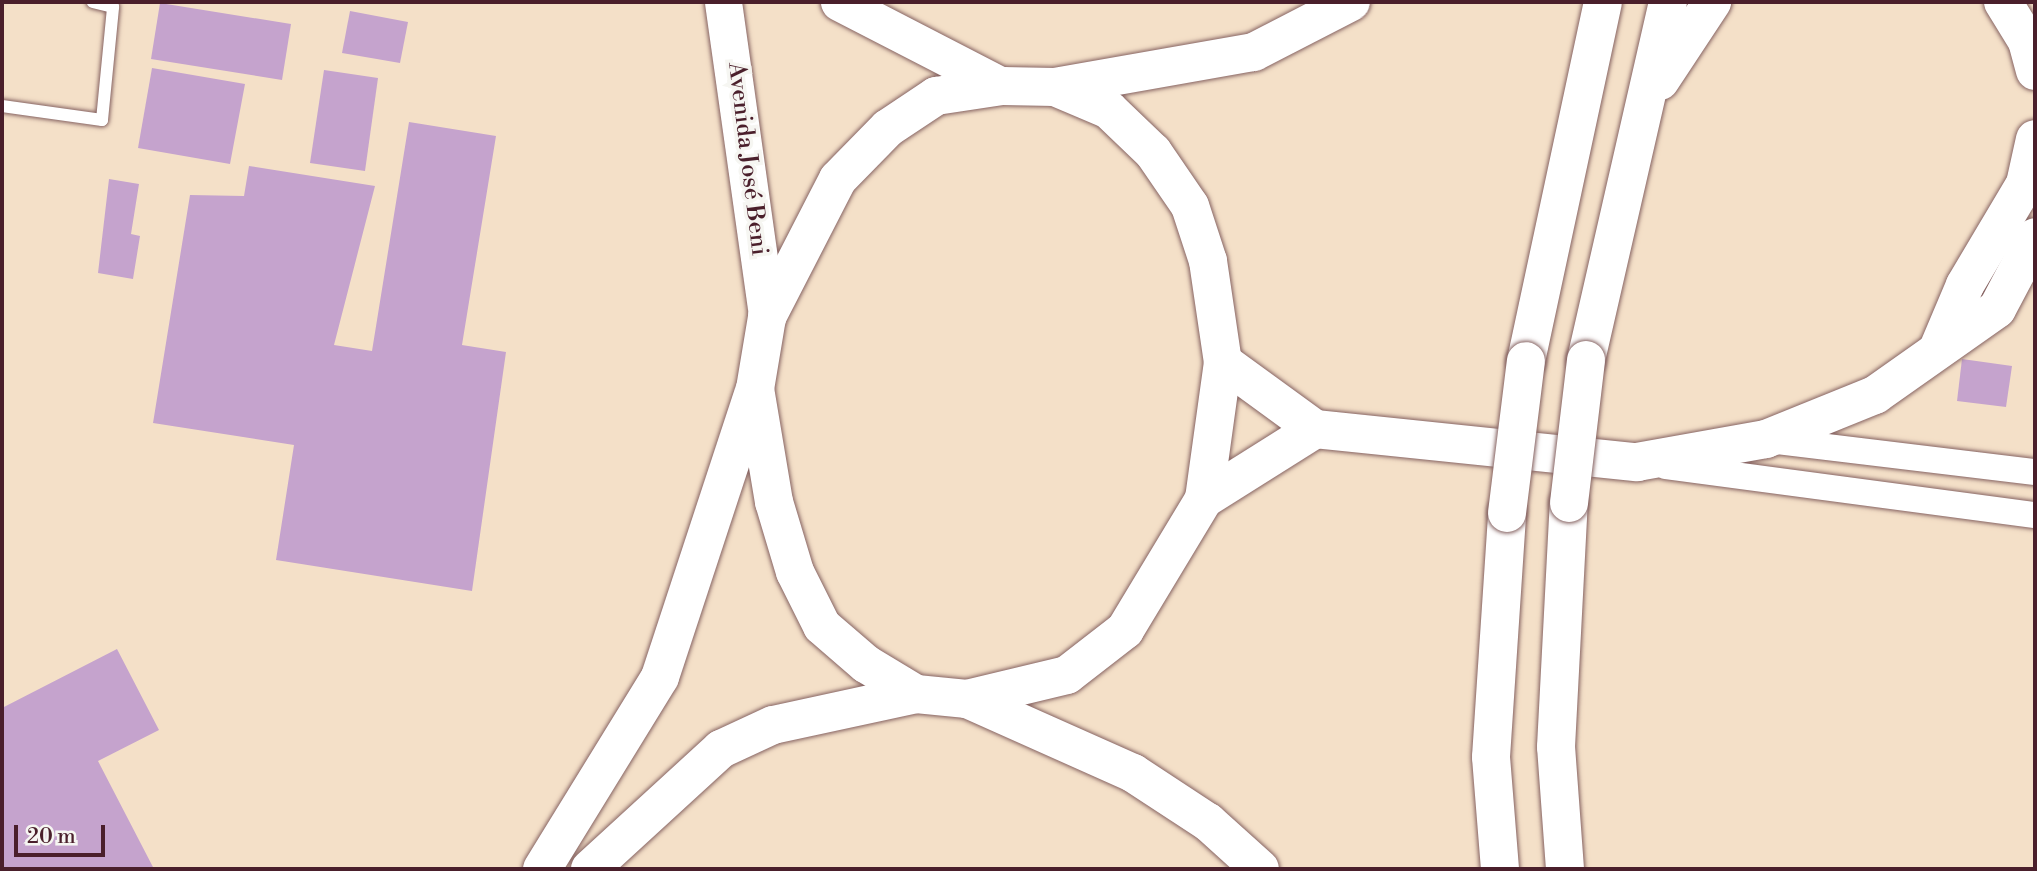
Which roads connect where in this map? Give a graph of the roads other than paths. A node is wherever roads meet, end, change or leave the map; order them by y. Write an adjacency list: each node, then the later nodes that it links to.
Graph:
1 (93, 2): 9 (lane)
2 (723, 2): 17 (main road, Avenida José Beni)
3 (839, 2): 11 (main road)
4 (1351, 2): 12 (main road)
5 (1603, 2): 32 (main road, bridge)
6 (1668, 2): 13 (main road)
7 (1712, 2): 13 (main road)
8 (2003, 2): 10 (main road)
9 (113, 4): 14 (lane)
10 (2035, 71)
11 (1002, 86): 12 (main road); 17 (main road)
12 (1055, 87): 19 (main road)
13 (1647, 101): 33 (main road, bridge)
14 (2, 106)
15 (2035, 139): 18 (main road)
16 (2035, 237): 18 (main road)
17 (767, 317): 20 (main road)
18 (1938, 348): 22 (main road)
19 (1223, 362): 21 (main road); 25 (main road)
20 (755, 388): 27 (main road); 29 (main road)
21 (1315, 429): 23 (main road); 25 (main road)
22 (1766, 439): 23 (main road); 24 (street)
23 (1637, 462): 26 (street)
24 (2035, 472)
25 (1204, 499): 28 (main road)
26 (2035, 515)
27 (916, 694): 28 (main road); 30 (main road)
28 (967, 699): 31 (main road)
29 (542, 869)
30 (590, 869)
31 (1260, 869)
32 (1500, 869)
33 (1565, 869)

